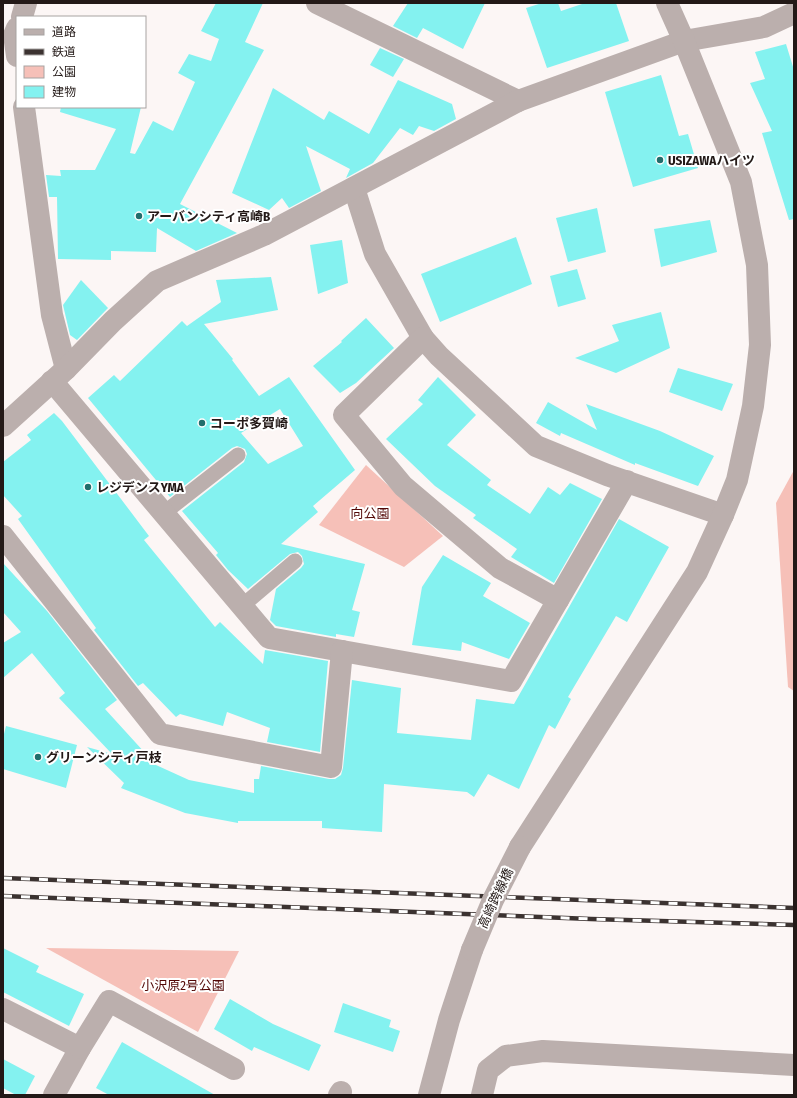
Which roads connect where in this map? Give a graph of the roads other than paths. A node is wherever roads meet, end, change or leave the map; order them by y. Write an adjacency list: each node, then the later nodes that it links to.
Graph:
1 (26, 3): 5 (street)
2 (316, 3): 9 (street)
3 (667, 3): 7 (street, 高崎跨線橋)
4 (794, 13): 7 (street)
5 (22, 16)
6 (16, 30): 8 (street)
7 (684, 41): 9 (street); 18 (street, 高崎跨線橋)
8 (16, 49)
9 (518, 101): 11 (street)
10 (24, 108): 13 (street)
11 (354, 188): 12 (street); 13 (street)
12 (423, 338): 16 (street); 21 (street)
13 (59, 375): 14 (street); 17 (street)
14 (3, 426)
15 (238, 455): 17 (lane)
16 (627, 480): 18 (street); 21 (street)
17 (164, 514): 22 (street)
18 (724, 515): 29 (street, 高崎跨線橋, bridge)
19 (3, 536): 23 (street)
20 (295, 561): 22 (lane)
21 (558, 600): 23 (street)
22 (242, 606): 23 (street)
23 (342, 651)
24 (3, 1009): 25 (street)
25 (80, 1048): 27 (street); 28 (street)
26 (794, 1065): 30 (street)
27 (234, 1068)
28 (54, 1095)
29 (429, 1095)
30 (482, 1095)

